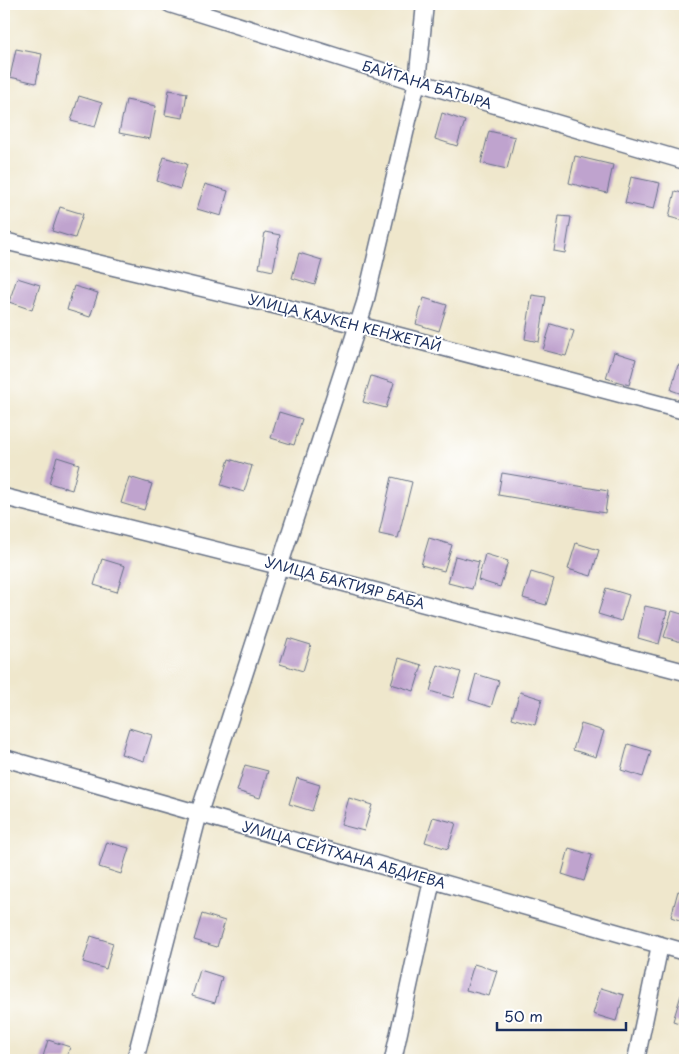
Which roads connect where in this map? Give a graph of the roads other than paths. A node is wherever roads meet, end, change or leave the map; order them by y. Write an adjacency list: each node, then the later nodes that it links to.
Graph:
1 (170, 4): 3 (street, БАЙТАНА БАТЫРА)
2 (426, 4): 3 (street)
3 (416, 82): 4 (street, БАЙТАНА БАТЫРА); 6 (street)
4 (685, 161)
5 (4, 241): 6 (street, УЛИЦА КАУКЕН КЕНЖЕТАЙ)
6 (358, 325): 7 (street, УЛИЦА КАУКЕН КЕНЖЕТАЙ); 9 (street)
7 (685, 411)
8 (4, 497): 9 (street, УЛИЦА БАКТИЯР БАБА)
9 (279, 566): 10 (street, УЛИЦА БАКТИЯР БАБА); 12 (street)
10 (685, 672)
11 (4, 758): 12 (street, УЛИЦА СЕЙТХАНА АБДИЕВА)
12 (199, 813): 13 (street, УЛИЦА СЕЙТХАНА АБДИЕВА); 16 (street)
13 (432, 880): 14 (street, УЛИЦА СЕЙТХАНА АБДИЕВА); 17 (street)
14 (660, 945): 15 (street, УЛИЦА СЕЙТХАНА АБДИЕВА); 18 (street)
15 (685, 952)
16 (135, 1060)
17 (393, 1060)
18 (636, 1060)

